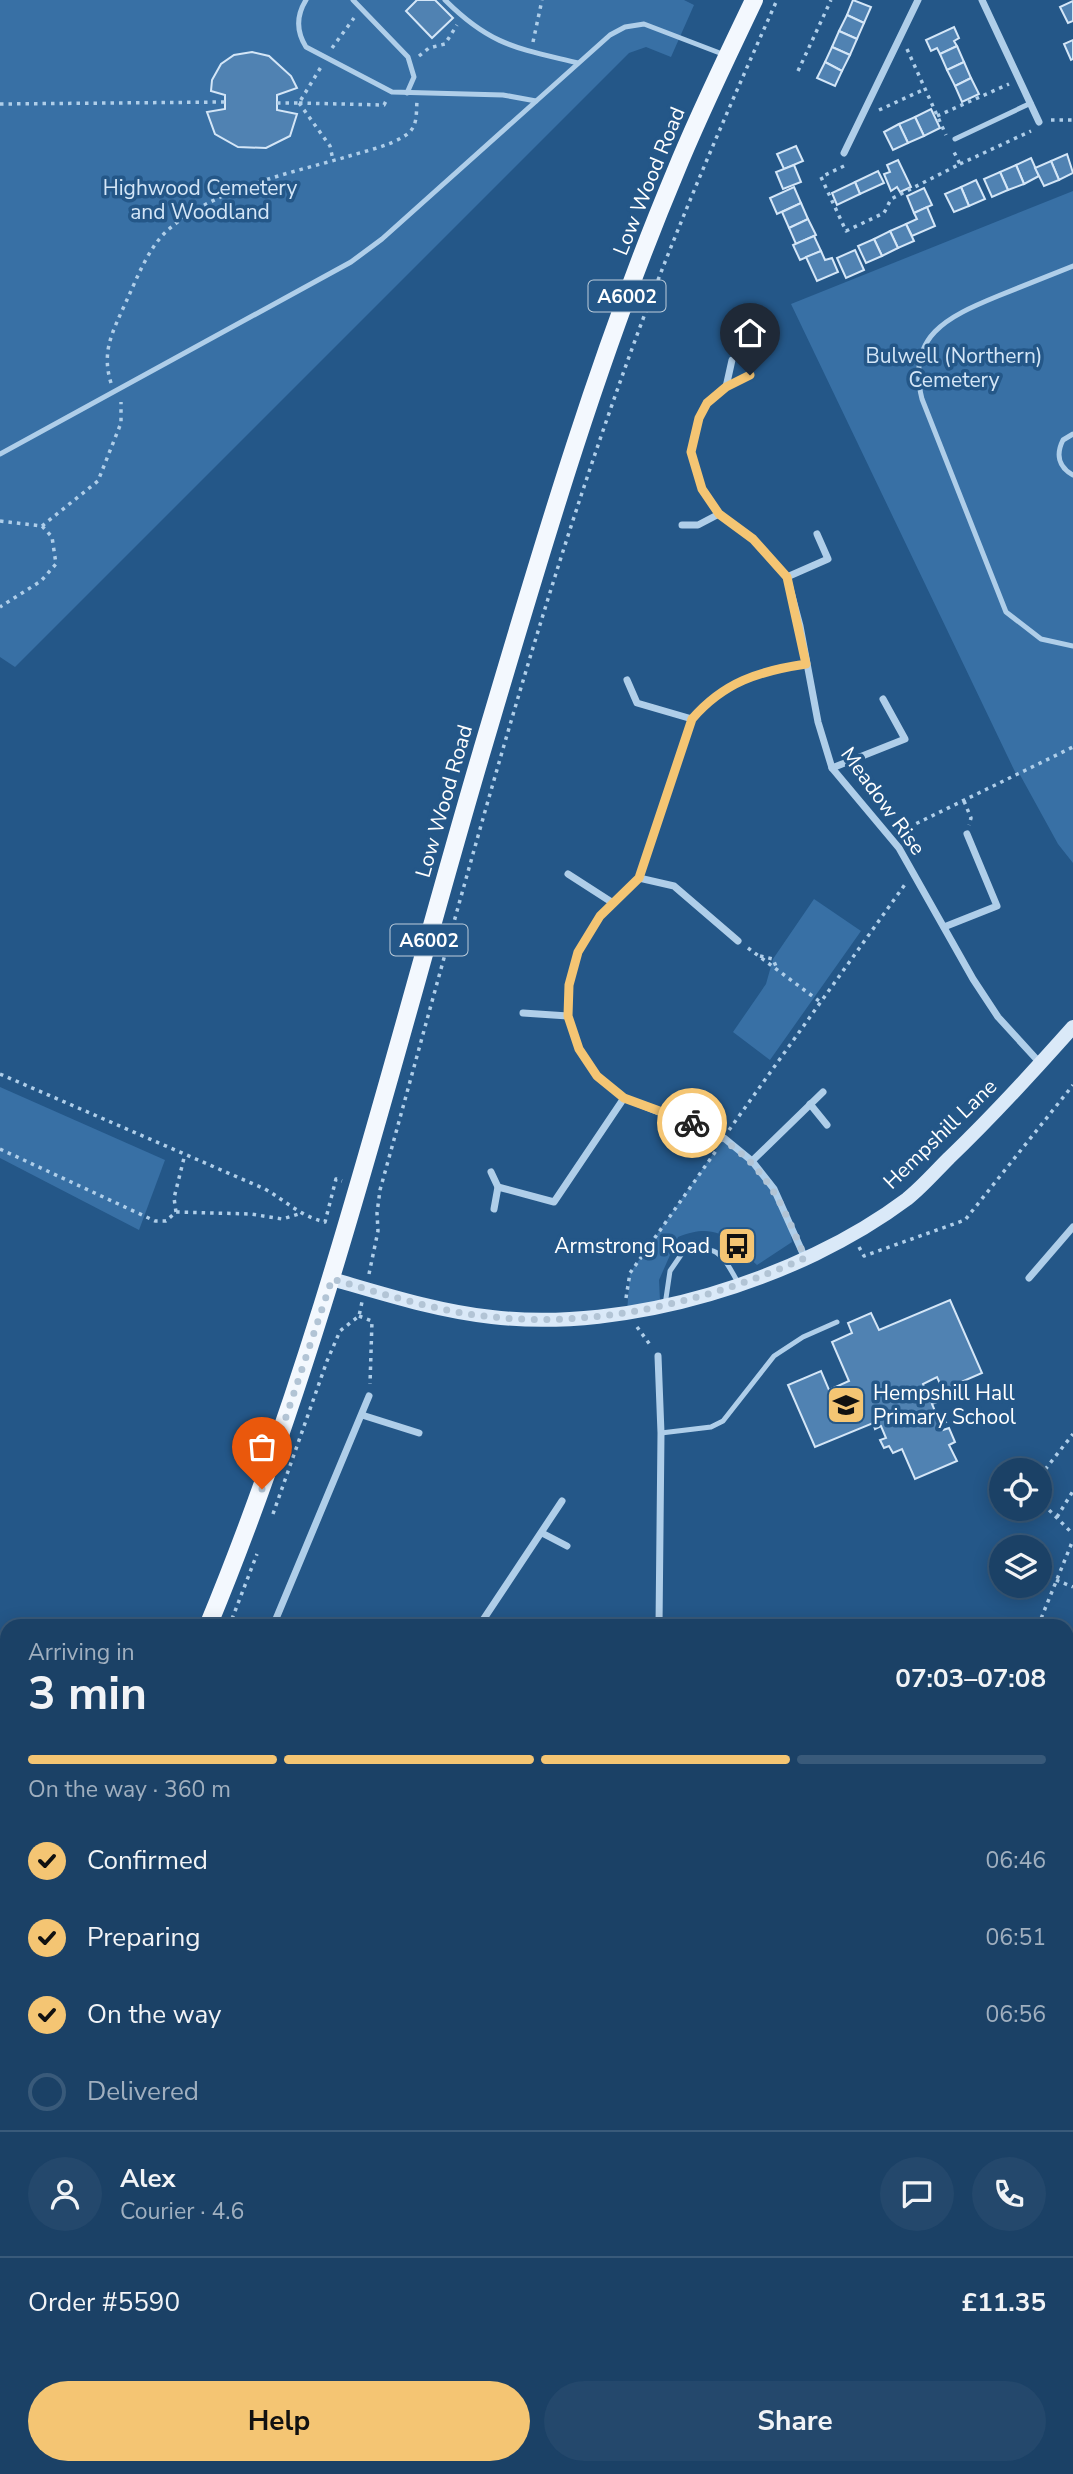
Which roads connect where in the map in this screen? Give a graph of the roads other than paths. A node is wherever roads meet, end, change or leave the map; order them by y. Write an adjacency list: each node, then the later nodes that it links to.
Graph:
1 (306, 0): 9 (lane)
2 (353, 0): 9 (lane)
3 (445, 0): 8 (lane)
4 (754, 0): 7 (main road, Low Wood Road / A6002)
5 (918, 0): 14 (street)
6 (982, 0): 11 (street)
7 (728, 56): 8 (lane); 55 (main road, Low Wood Road / A6002)
8 (578, 63): 10 (lane)
9 (407, 93): 10 (lane)
10 (536, 102): 20 (lane)
11 (1031, 103): 12 (street); 13 (lane)
12 (1040, 122)
13 (955, 139)
14 (844, 153)
15 (1073, 265): 26 (lane)
16 (732, 360): 18 (street)
17 (750, 375): 18 (street, Meadow Rise)
18 (726, 387): 22 (street, Meadow Rise)
19 (1073, 434): 21 (lane)
20 (0, 454)
21 (1073, 475)
22 (719, 514): 23 (street); 25 (street, Meadow Rise)
23 (682, 525)
24 (817, 534): 25 (street)
25 (787, 577): 27 (street, Meadow Rise)
26 (1073, 646)
27 (806, 664): 30 (street); 31 (street, Meadow Rise)
28 (627, 680): 30 (street)
29 (883, 699): 31 (street)
30 (692, 719): 34 (street)
31 (832, 768): 36 (street, Meadow Rise)
32 (967, 834): 36 (street)
33 (568, 874): 35 (street)
34 (639, 878): 35 (street); 37 (street)
35 (613, 903): 39 (street)
36 (944, 927): 41 (street, Meadow Rise)
37 (738, 941)
38 (523, 1013): 39 (street)
39 (568, 1016): 43 (street)
40 (1073, 1027): 41 (street, Hempshill Lane)
41 (1041, 1063): 53 (street, Hempshill Lane)
42 (823, 1092): 44 (street)
43 (624, 1098): 46 (street); 48 (street)
44 (810, 1104): 45 (street); 46 (street)
45 (827, 1125)
46 (752, 1161): 53 (street)
47 (491, 1172): 48 (street)
48 (498, 1187): 49 (street)
49 (494, 1209)
50 (1073, 1227): 51 (street)
51 (1065, 1237): 52 (street); 54 (street)
52 (1073, 1242)
53 (805, 1258): 56 (street, Hempshill Lane)
54 (1029, 1278)
55 (332, 1279): 57 (street, Hempshill Lane); 67 (main road, Low Wood Road / A6002)
56 (740, 1286): 57 (street, Hempshill Lane); 57 (lane)
57 (665, 1305)
58 (837, 1322): 63 (lane)
59 (658, 1356): 63 (street)
60 (369, 1396): 61 (street)
61 (362, 1415): 62 (street); 68 (street)
62 (419, 1433)
63 (662, 1433): 70 (street)
64 (562, 1501): 65 (street)
65 (542, 1533): 66 (street); 69 (street)
66 (567, 1546)
67 (211, 1619)
68 (277, 1619)
69 (484, 1619)
70 (659, 1619)

